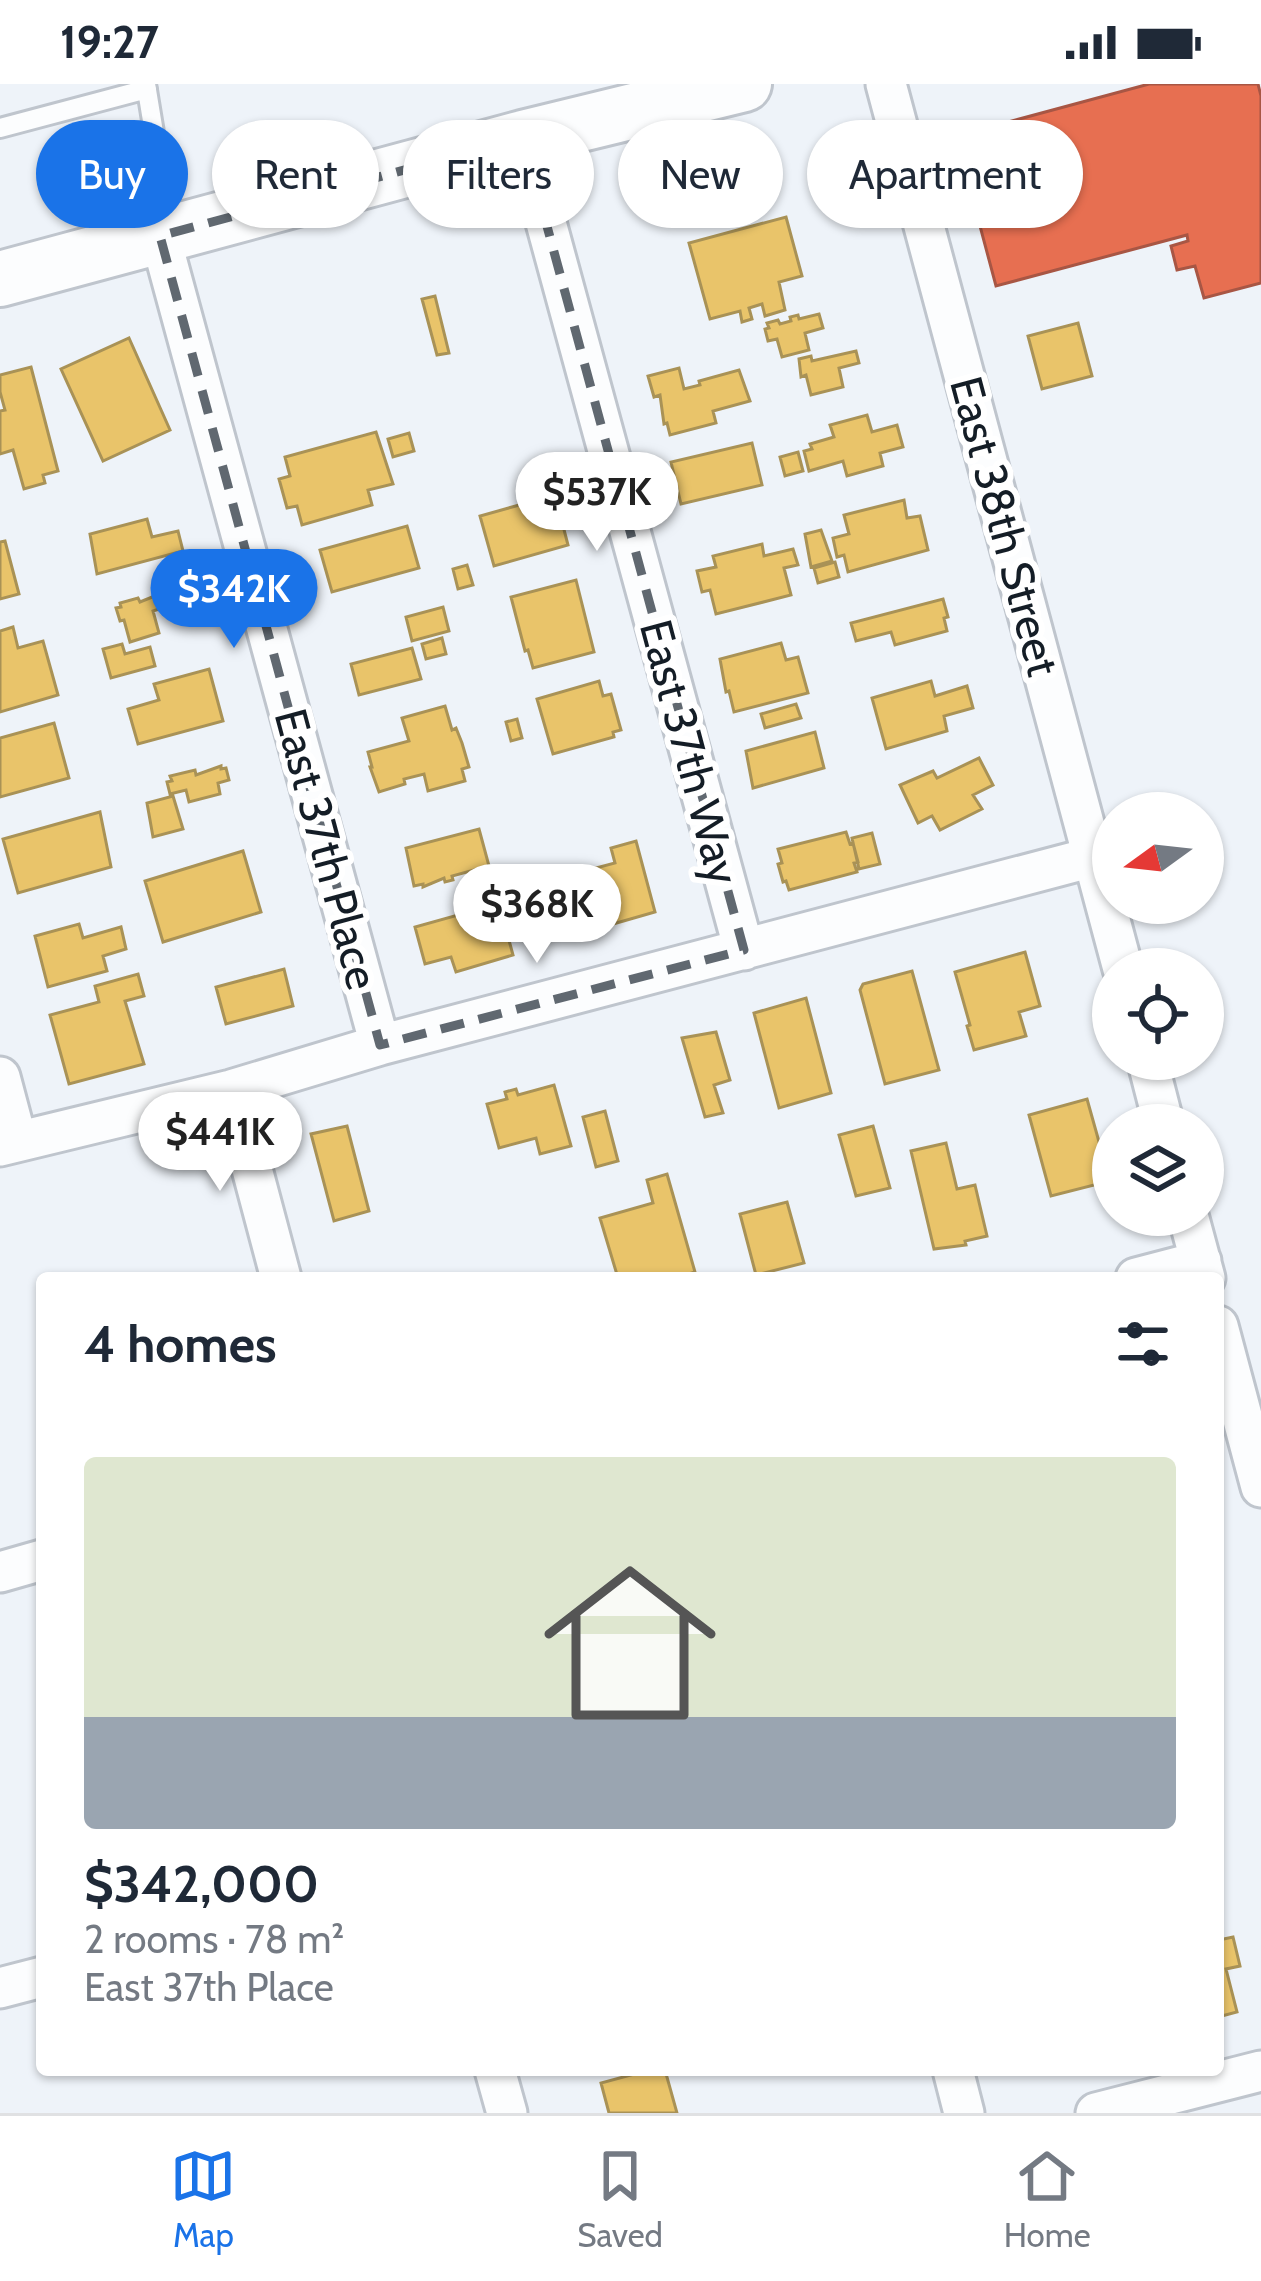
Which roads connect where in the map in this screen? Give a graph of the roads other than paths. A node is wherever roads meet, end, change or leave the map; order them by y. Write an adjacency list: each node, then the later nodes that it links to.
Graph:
1 (744, 84): 4 (main road)
2 (886, 84): 10 (street, East 38th Street)
3 (147, 87): 5 (lane); 8 (lane)
4 (594, 120)
5 (0, 128)
6 (403, 170): 8 (main road)
7 (548, 228): 12 (street, East 37th Way)
8 (160, 236): 9 (main road); 13 (street, East 37th Place)
9 (0, 279)
10 (1092, 853)
11 (1092, 857): 12 (street)
12 (745, 950): 13 (street)
13 (380, 1046): 15 (street)
14 (0, 1077): 16 (street)
15 (230, 1090): 16 (street); 19 (street)
16 (9, 1144)
17 (1194, 1236): 18 (street)
18 (1203, 1269)
19 (279, 1272)
20 (1224, 1348): 21 (street)
21 (1261, 1487)
22 (36, 1562): 23 (street)
23 (0, 1572)
24 (36, 1979): 25 (street)
25 (0, 1988)
26 (1261, 2071): 31 (street)
27 (498, 2076): 29 (street)
28 (954, 2076): 30 (street)
29 (507, 2113)
30 (964, 2113)
31 (1096, 2113)

